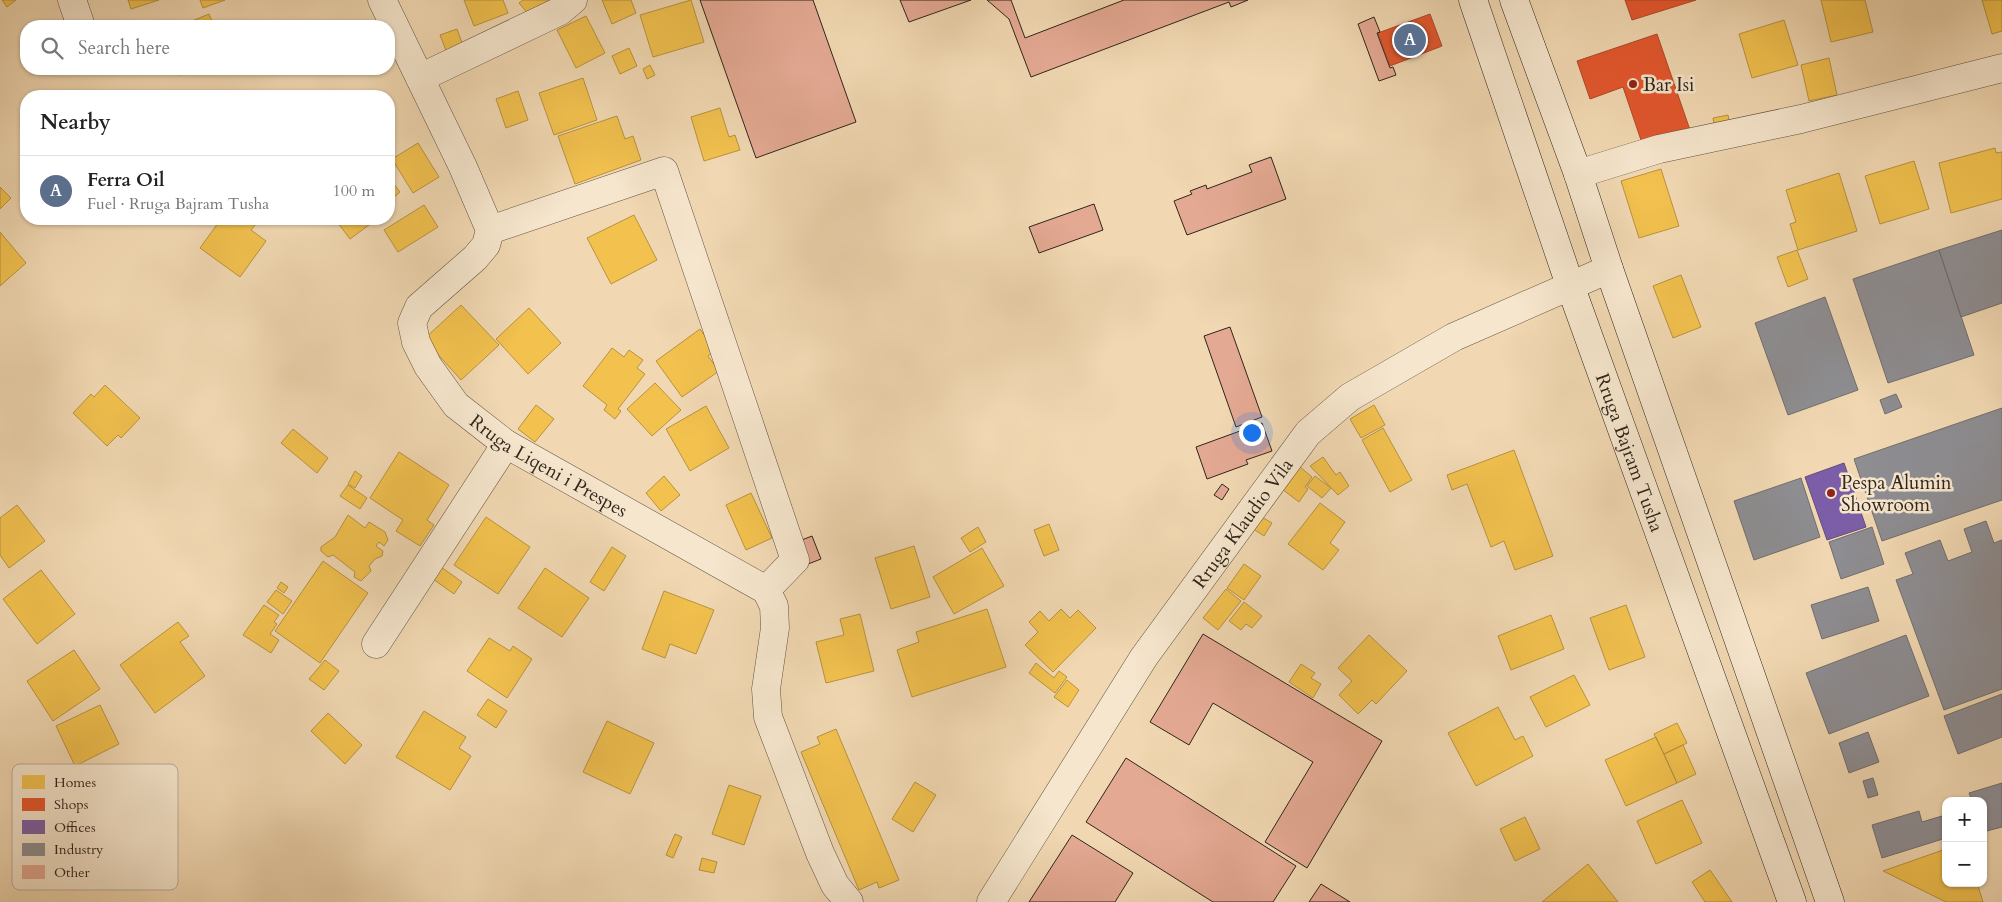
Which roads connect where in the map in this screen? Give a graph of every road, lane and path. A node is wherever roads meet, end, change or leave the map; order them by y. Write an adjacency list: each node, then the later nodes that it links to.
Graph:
1 (72, 0): 6 (street)
2 (382, 0): 7 (street)
3 (573, 0): 10 (street)
4 (1473, 0): 14 (street, Rruga Bajram Tusha)
5 (1514, 0): 11 (street, Rruga Bajram Tusha)
6 (79, 20)
7 (392, 20)
8 (395, 27): 10 (street)
9 (2002, 68): 11 (street)
10 (420, 78): 12 (street)
11 (1578, 174): 13 (street, Rruga Bajram Tusha)
12 (490, 230): 15 (street, Rruga Liqeni i Prespes); 16 (street)
13 (1609, 270): 14 (street, Rruga Klaudio Vila); 21 (street, Rruga Bajram Tusha)
14 (1570, 285): 19 (street, Rruga Klaudio Vila); 20 (street, Rruga Bajram Tusha)
15 (506, 444): 16 (street, Rruga Liqeni i Prespes); 17 (street)
16 (766, 590): 18 (street)
17 (376, 644)
18 (848, 902)
19 (991, 902)
20 (1792, 902)
21 (1830, 902)

